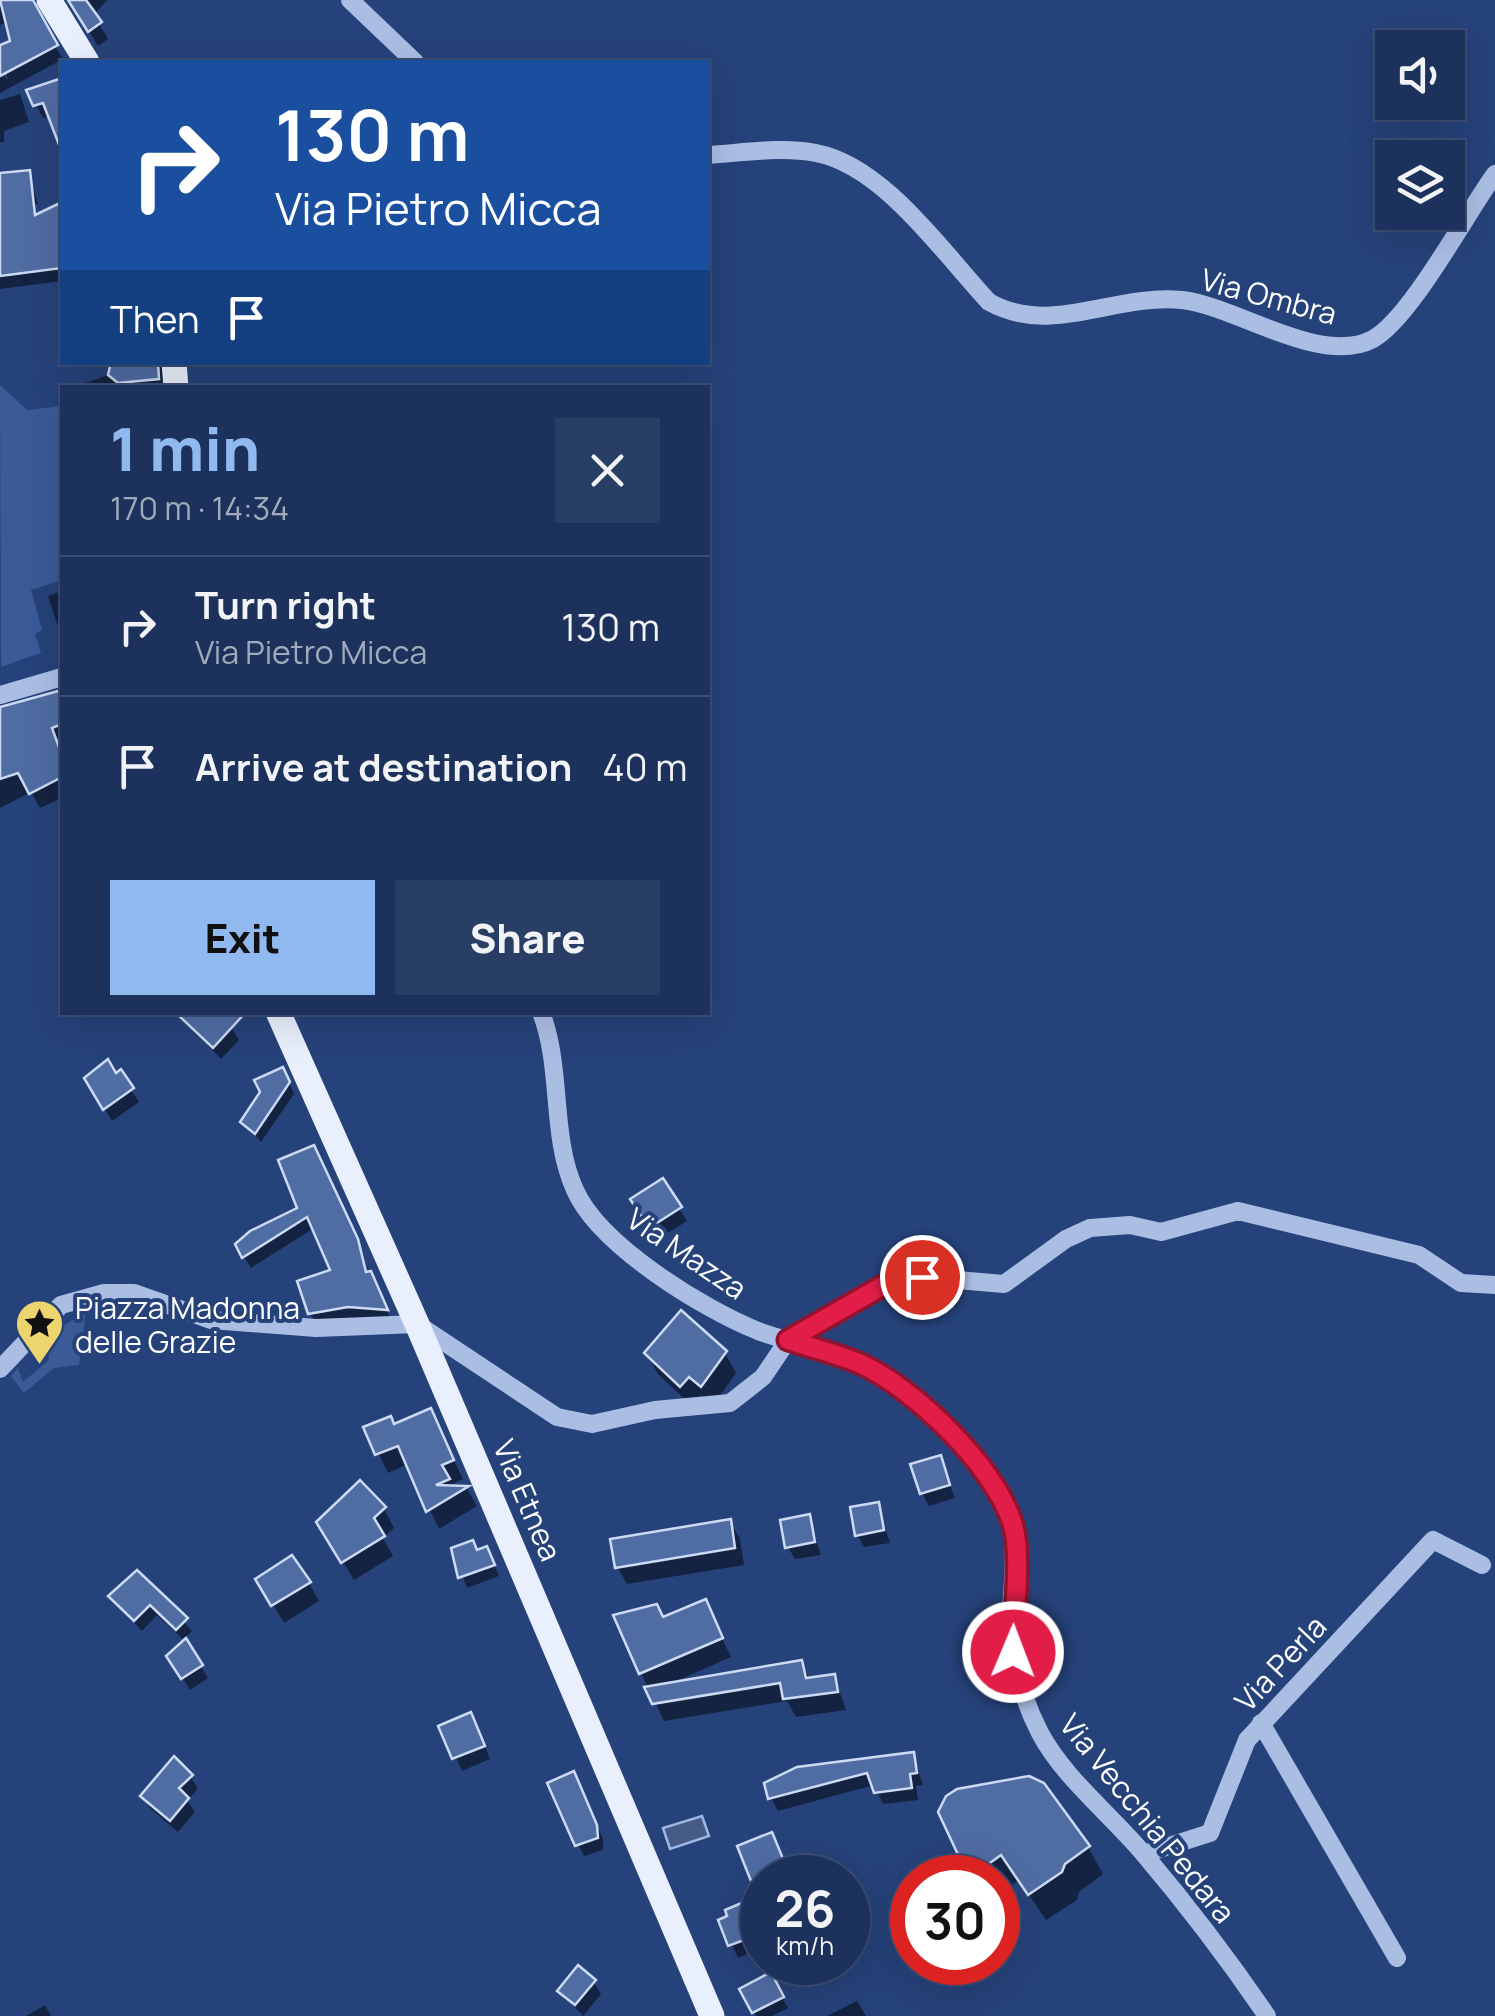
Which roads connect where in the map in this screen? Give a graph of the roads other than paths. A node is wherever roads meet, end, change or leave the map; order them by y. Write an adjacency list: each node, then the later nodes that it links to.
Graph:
1 (48, 0): 3 (main road)
2 (350, 0): 4 (street)
3 (86, 60)
4 (413, 60)
5 (710, 155): 6 (street, Via Ombra)
6 (1495, 174)
7 (60, 678): 8 (street)
8 (0, 696)
9 (279, 1015): 12 (main road, Via Etnea)
10 (542, 1015): 13 (street, Via Mazza)
11 (1495, 1286): 13 (street)
12 (417, 1324): 13 (street); 14 (street); 19 (main road, Via Etnea)
13 (788, 1340): 17 (street, Via Vecchia Pedara)
14 (0, 1370)
15 (1482, 1564): 16 (street, Via Perla)
16 (1261, 1723): 17 (street, Via Perla); 18 (street)
17 (1144, 1854): 20 (street, Via Vecchia Pedara)
18 (1396, 1958)
19 (712, 2016)
20 (1267, 2016)

